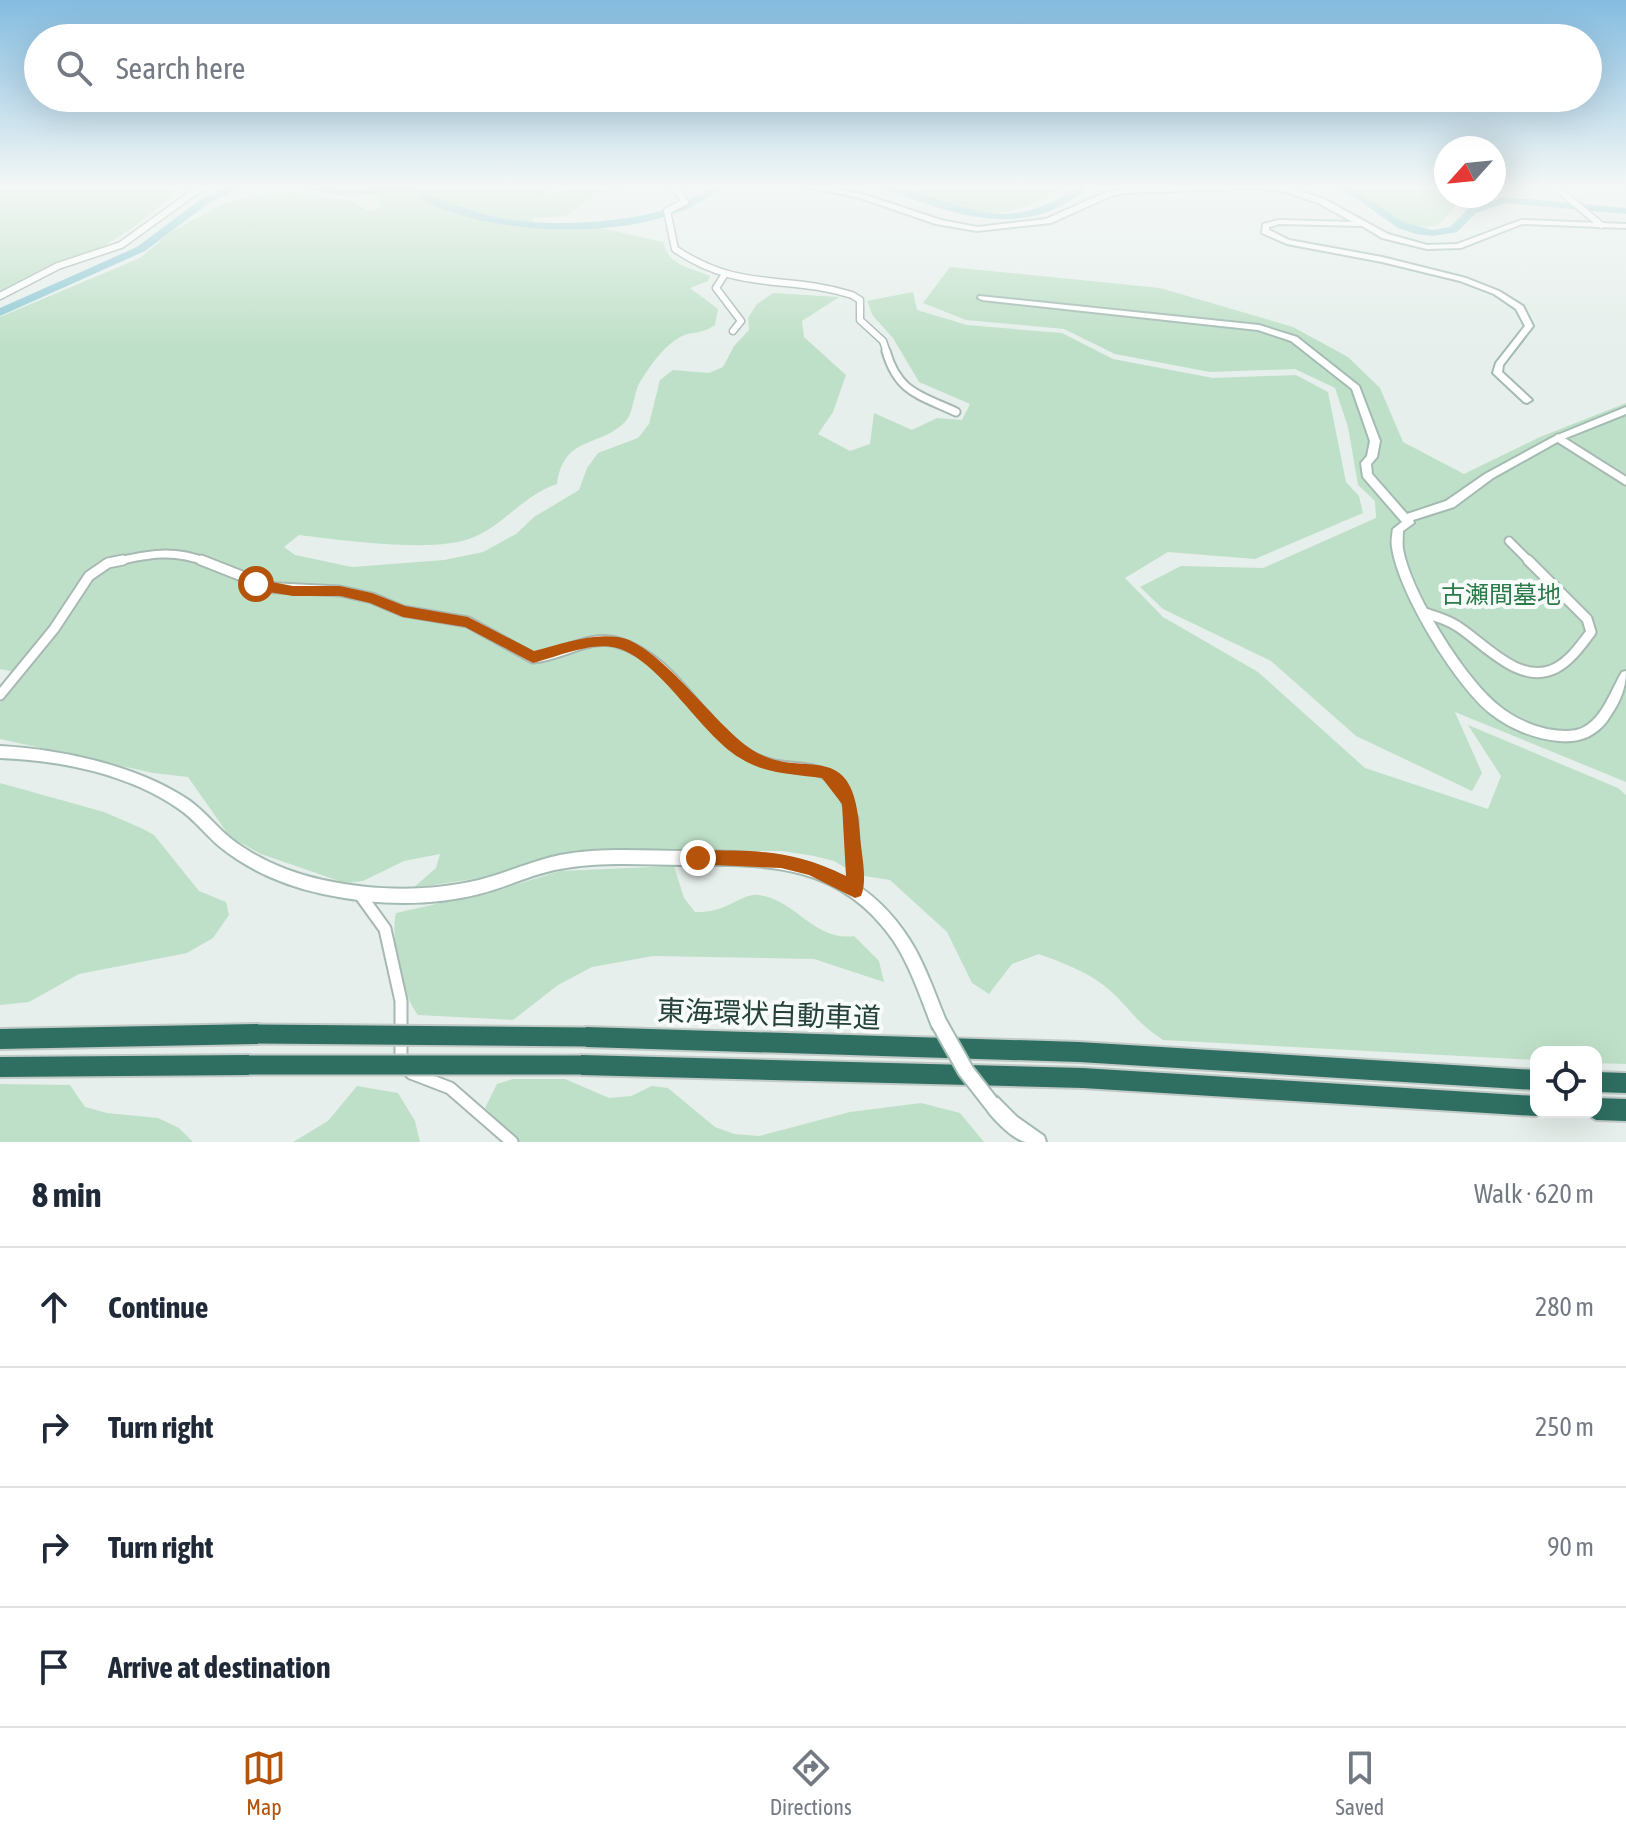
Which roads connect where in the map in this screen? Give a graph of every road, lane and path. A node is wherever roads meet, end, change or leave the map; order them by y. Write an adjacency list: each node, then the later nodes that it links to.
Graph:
1 (129, 238): 7 (street)
2 (671, 238): 6 (street)
3 (1280, 238): 10 (street)
4 (1394, 238): 5 (street)
5 (1480, 238)
6 (725, 274): 9 (street); 12 (street)
7 (0, 296)
8 (982, 298): 15 (street)
9 (733, 331)
10 (1527, 400)
11 (1626, 410): 13 (street)
12 (956, 412)
13 (1558, 438): 14 (street); 15 (street)
14 (1626, 481)
15 (1405, 519): 17 (street)
16 (1509, 541): 17 (street)
17 (1422, 612): 18 (street)
18 (1626, 676)
19 (0, 695): 21 (street)
20 (0, 752): 22 (street)
21 (855, 890): 22 (street); 32 (street, bridge)
22 (359, 893): 31 (street)
23 (0, 1039): 25 (highway, 東海環状自動車道, bridge)
24 (0, 1067): 28 (highway, bridge)
25 (1530, 1080)
26 (1602, 1082): 27 (highway)
27 (1626, 1083)
28 (1530, 1106)
29 (1602, 1109): 30 (highway)
30 (1626, 1110)
31 (512, 1142)
32 (1038, 1142)

